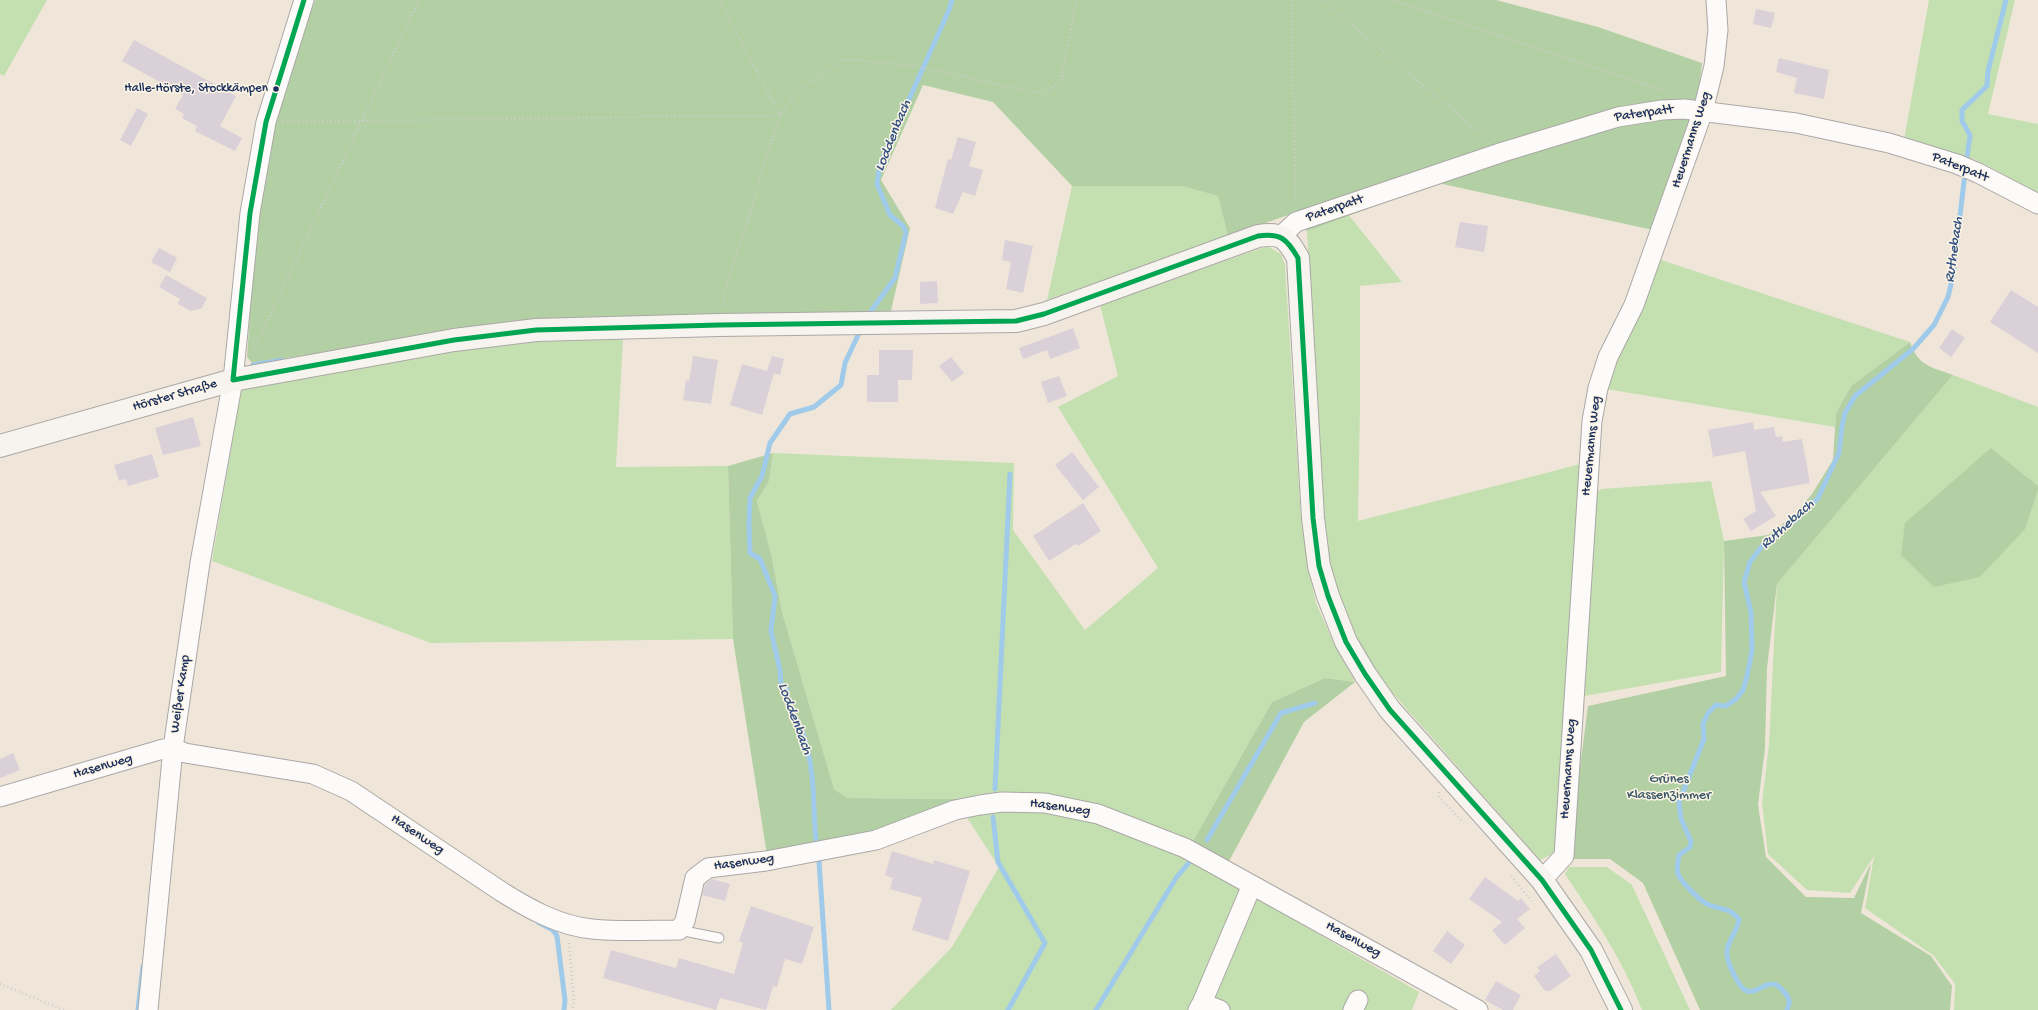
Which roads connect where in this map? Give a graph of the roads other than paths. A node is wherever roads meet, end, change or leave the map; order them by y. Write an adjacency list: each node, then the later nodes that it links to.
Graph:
1 (304, 0): 6 (street, Weißer Kamp)
2 (1716, 0): 3 (street, Heuermanns Weg)
3 (1703, 111): 4 (street, Paterpatt); 5 (street, Paterpatt); 10 (street, Heuermanns Weg)
4 (2038, 204)
5 (1289, 229): 6 (street, Hörster Straße); 10 (street)
6 (233, 380): 7 (street, Hörster Straße); 8 (street, Weißer Kamp)
7 (0, 446)
8 (173, 748): 9 (street, Hasenweg); 12 (street, Hasenweg); 15 (street, Weißer Kamp)
9 (0, 797)
10 (1542, 880): 18 (street)
11 (1252, 885): 12 (street, Hasenweg); 14 (street); 17 (street, Hasenweg)
12 (679, 930): 13 (lane)
13 (719, 938)
14 (1200, 1007): 16 (street)
15 (148, 1010)
16 (1220, 1010)
17 (1478, 1010)
18 (1621, 1010)

